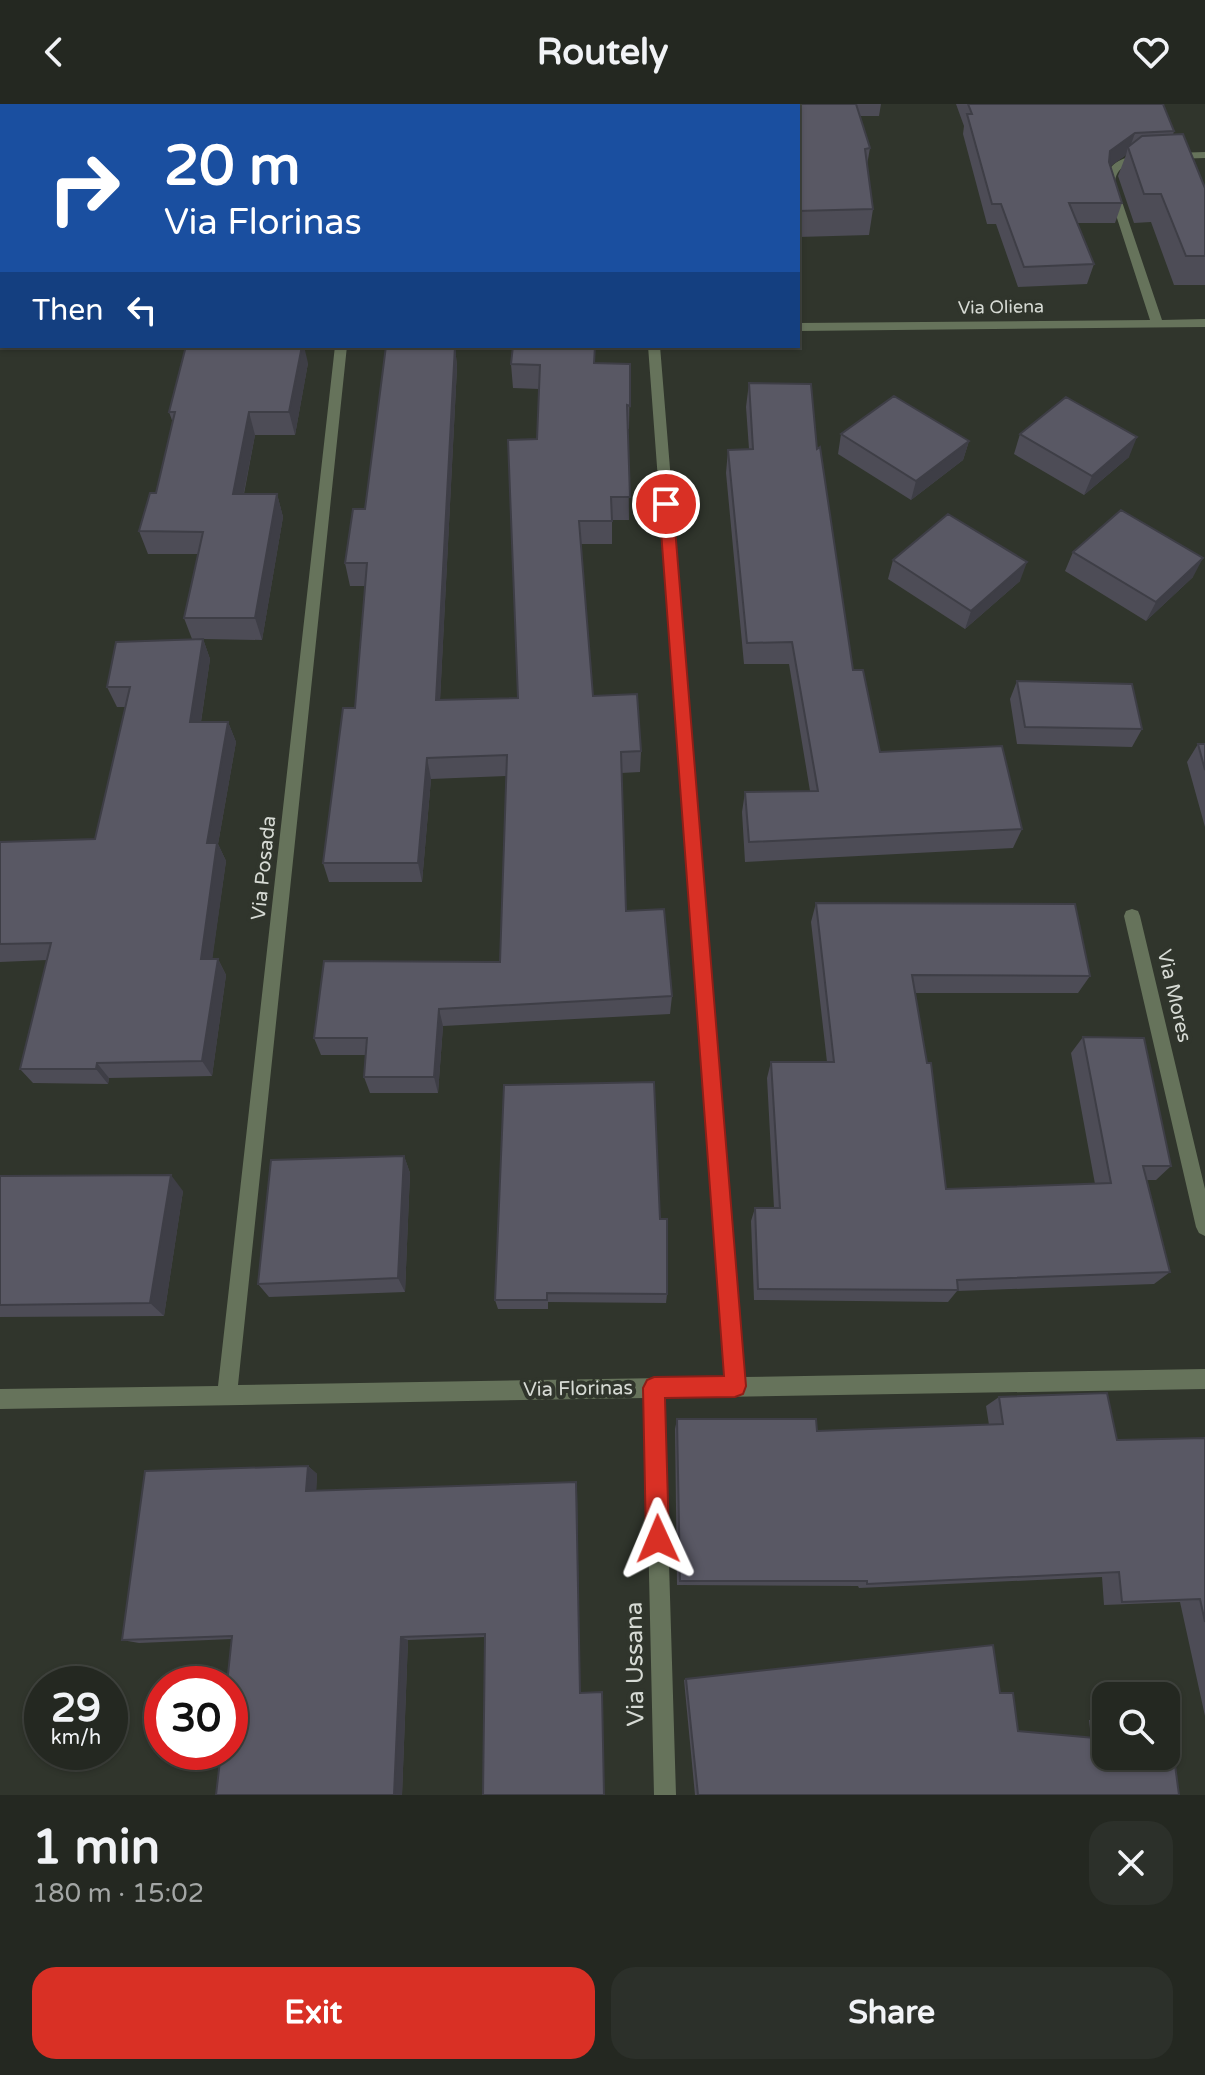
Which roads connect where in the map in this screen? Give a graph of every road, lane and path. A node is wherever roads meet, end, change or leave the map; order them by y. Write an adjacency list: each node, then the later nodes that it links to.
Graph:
1 (1205, 155): 2 (street)
2 (1157, 323): 3 (street, Via Oliena); 4 (street, Via Oliena)
3 (1205, 323)
4 (800, 327)
5 (341, 348): 12 (street, Via Posada)
6 (654, 348): 10 (street)
7 (1132, 916): 8 (street, Via Mores)
8 (1205, 1227)
9 (1205, 1379): 10 (street, Via Florinas)
10 (735, 1386): 11 (street, Via Florinas)
11 (654, 1388): 12 (street, Via Florinas); 14 (street, Via Ussana)
12 (227, 1395): 13 (street, Via Florinas)
13 (0, 1399)
14 (665, 1795)

